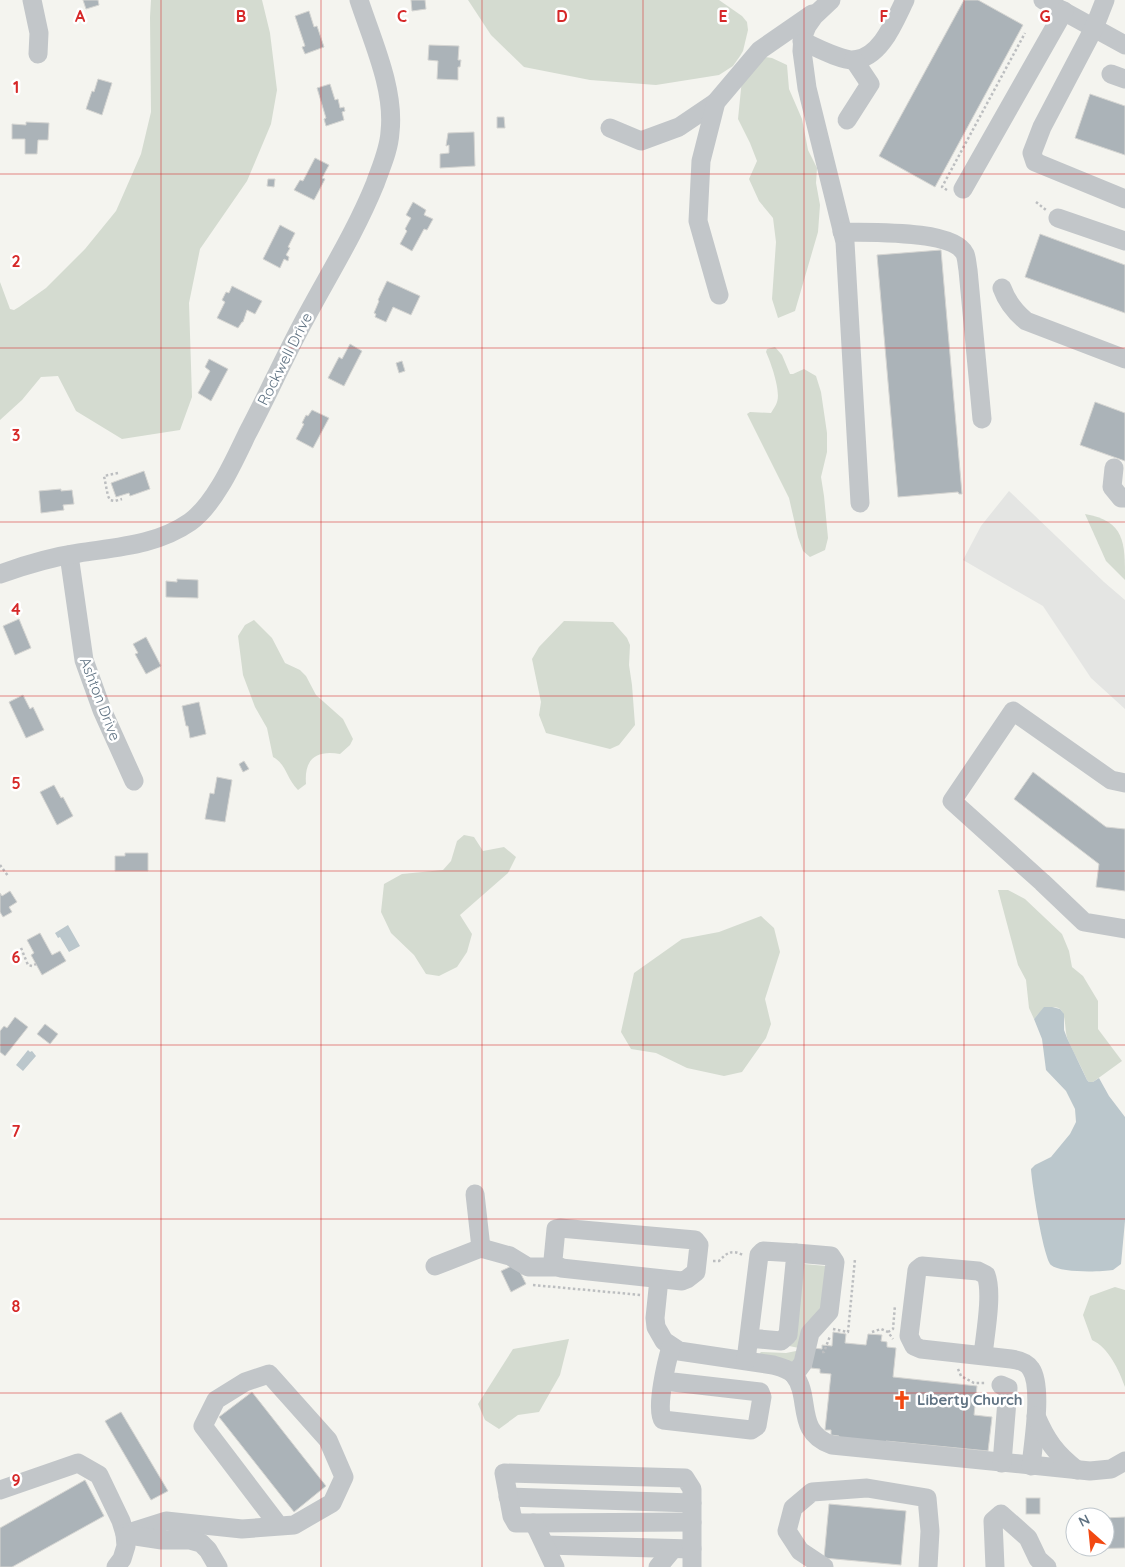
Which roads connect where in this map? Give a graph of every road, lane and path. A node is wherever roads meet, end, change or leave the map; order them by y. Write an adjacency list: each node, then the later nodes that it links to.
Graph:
1 (32, 0): 12 (street)
2 (359, 0): 37 (street, Rockwell Drive)
3 (904, 0): 15 (street)
4 (1043, 0): 7 (street)
5 (1104, 0): 8 (street)
6 (829, 2): 10 (street); 16 (street)
7 (1064, 12): 8 (street); 23 (street)
8 (1094, 28): 11 (street); 24 (street)
9 (1025, 33): 14 (path)
10 (802, 41): 15 (street); 26 (street)
11 (1125, 45)
12 (38, 54)
13 (1008, 54): 14 (path)
14 (1013, 56): 18 (path)
15 (854, 60): 19 (street)
16 (716, 102): 20 (street); 29 (street)
17 (979, 106): 18 (path)
18 (984, 108): 22 (path)
19 (847, 120)
20 (610, 128)
21 (950, 159): 22 (path)
22 (956, 162): 23 (path)
23 (963, 189)
24 (1125, 199)
25 (1058, 218): 27 (street)
26 (844, 237): 31 (street); 36 (street)
27 (1125, 241)
28 (1002, 288): 30 (street)
29 (718, 296)
30 (1125, 359)
31 (982, 419)
32 (1114, 468): 34 (street)
33 (118, 472): 35 (path)
34 (1125, 498)
35 (122, 499)
36 (860, 503)
37 (69, 555): 38 (street, Rockwell Drive); 39 (street, Ashton Drive)
38 (0, 574)
39 (134, 781)
40 (1125, 783): 43 (street)
41 (0, 865): 42 (path)
42 (8, 876)
43 (1125, 929)
44 (22, 948): 45 (path)
45 (36, 964)
46 (475, 1194): 47 (street)
47 (481, 1248): 51 (street); 52 (street)
48 (796, 1253): 50 (street); 58 (street); 62 (street)
49 (697, 1260): 50 (path); 52 (street); 53 (street)
50 (759, 1260): 58 (street)
51 (435, 1266)
52 (560, 1267): 53 (street)
53 (659, 1279): 59 (street)
54 (534, 1285): 55 (path)
55 (649, 1296)
56 (895, 1305): 57 (path)
57 (888, 1332)
58 (749, 1338): 61 (street)
59 (671, 1347): 61 (street); 63 (street)
60 (983, 1355): 60 (street); 65 (street)
61 (746, 1360): 62 (street)
62 (794, 1375): 67 (street)
63 (664, 1381): 63 (street)
64 (1001, 1384): 67 (street)
65 (1036, 1414): 68 (street); 69 (street)
66 (1125, 1461): 69 (street)
67 (1002, 1463): 68 (street)
68 (1031, 1466): 69 (street)
69 (1077, 1470)
70 (0, 1490): 76 (street)
71 (508, 1497): 72 (street); 72 (street); 74 (street)
72 (692, 1503): 73 (street)
73 (692, 1522): 74 (street); 79 (street)
74 (533, 1523): 77 (street)
75 (279, 1526): 75 (street); 76 (street)
76 (125, 1534): 80 (street); 81 (street)
77 (545, 1545): 78 (street); 82 (street)
78 (673, 1548): 79 (street); 83 (street)
79 (692, 1558)
80 (117, 1566)
81 (218, 1567)
82 (555, 1567)
83 (658, 1567)
84 (824, 1567): 85 (street)
85 (928, 1567)
86 (995, 1567): 87 (street)
87 (1047, 1567)

